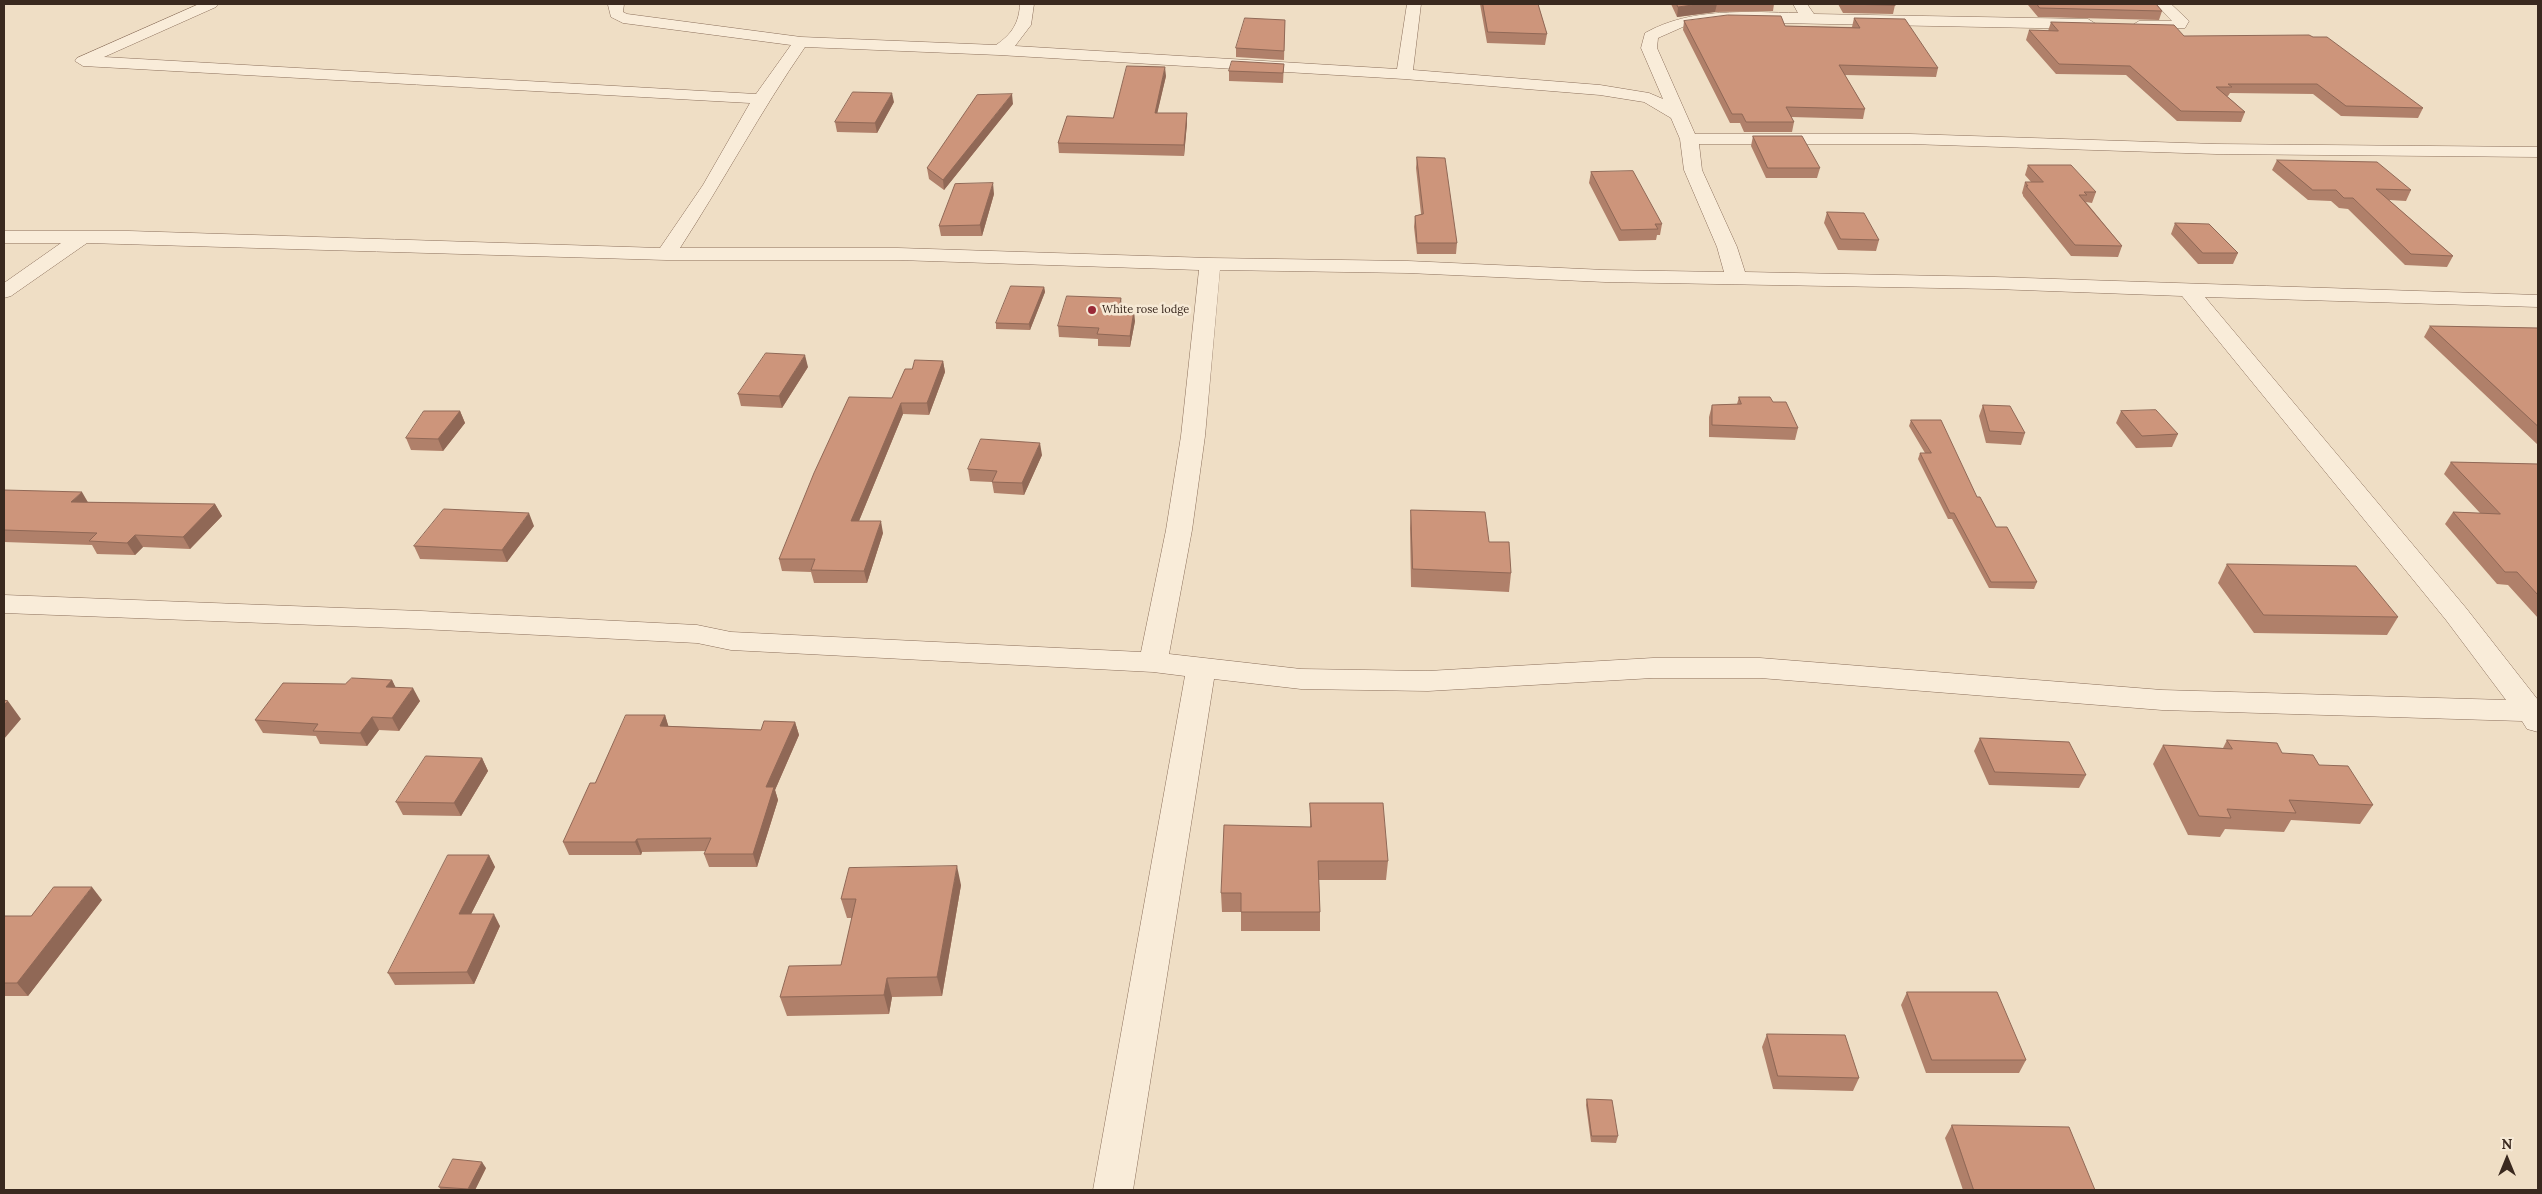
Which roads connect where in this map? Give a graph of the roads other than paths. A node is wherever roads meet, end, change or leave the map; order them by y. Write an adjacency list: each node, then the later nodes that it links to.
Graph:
1 (211, 4): 13 (street)
2 (617, 4): 10 (street)
3 (1027, 4): 11 (street)
4 (1414, 4): 12 (street)
5 (1800, 4): 7 (street)
6 (2163, 4): 9 (street)
7 (1809, 18): 8 (street); 14 (street)
8 (2106, 24)
9 (2125, 25)
10 (801, 42): 11 (street); 13 (street)
11 (999, 50): 12 (street)
12 (1404, 74): 14 (street)
13 (761, 100): 19 (street)
14 (1680, 116): 15 (street)
15 (1689, 139): 16 (street); 21 (street)
16 (2538, 152)
17 (4, 237): 18 (street)
18 (80, 239): 19 (street); 23 (street)
19 (666, 254): 20 (street)
20 (1210, 264): 21 (street); 26 (street)
21 (1736, 278): 22 (street)
22 (2188, 290): 24 (street); 28 (street)
23 (4, 292)
24 (2538, 301)
25 (4, 604): 26 (street)
26 (1153, 662): 27 (street)
27 (1202, 670): 28 (street); 29 (street)
28 (2530, 702)
29 (1113, 1190)

